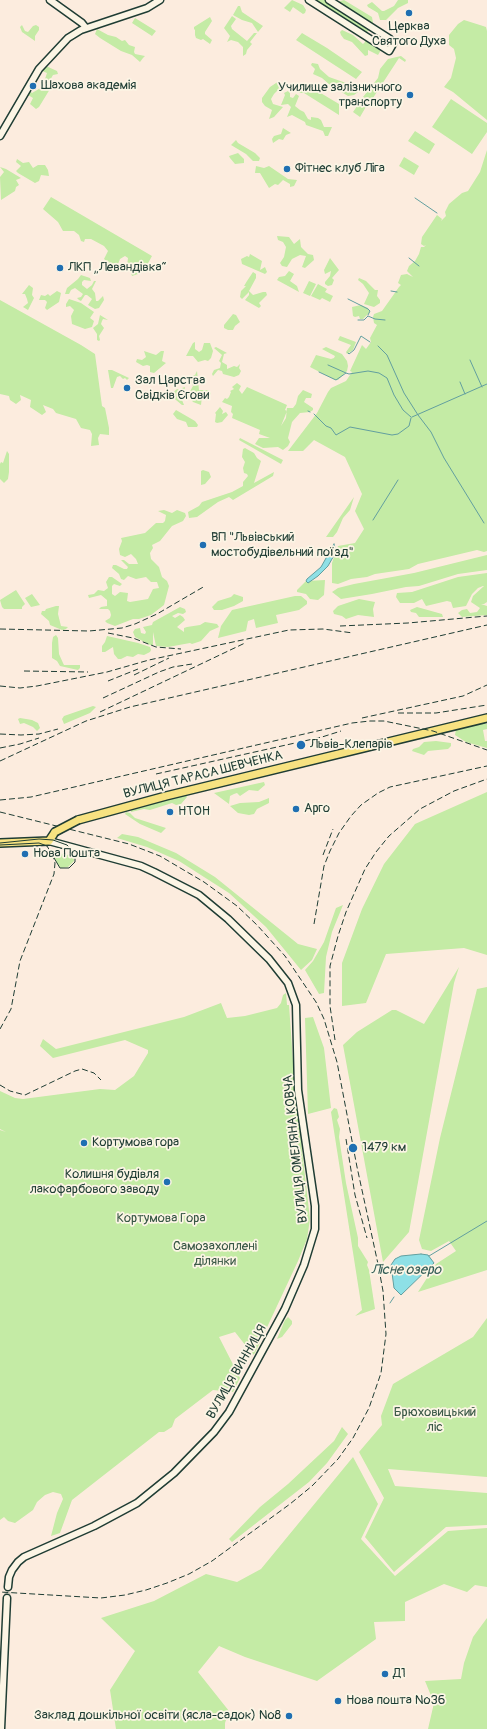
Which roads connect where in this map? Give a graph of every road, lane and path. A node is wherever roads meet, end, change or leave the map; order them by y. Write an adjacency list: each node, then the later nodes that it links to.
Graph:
1 (50, 0): 5 (main road)
2 (160, 0): 5 (main road)
3 (309, 0): 4 (main road)
4 (329, 0)
5 (86, 28): 6 (main road)
6 (0, 136)
7 (487, 718): 8 (main road, ВУЛИЦЯ ТАРАСА ШЕВЧЕНКА, bridge)
8 (49, 841): 9 (main road); 10 (main road, ВУЛИЦЯ ОМЕЛЯНА КОВЧА)
9 (0, 844)
10 (312, 1241): 11 (main road, ВУЛИЦЯ ВИННИЦЯ)
11 (8, 1587)
12 (7, 1598): 13 (main road)
13 (1, 1729)

